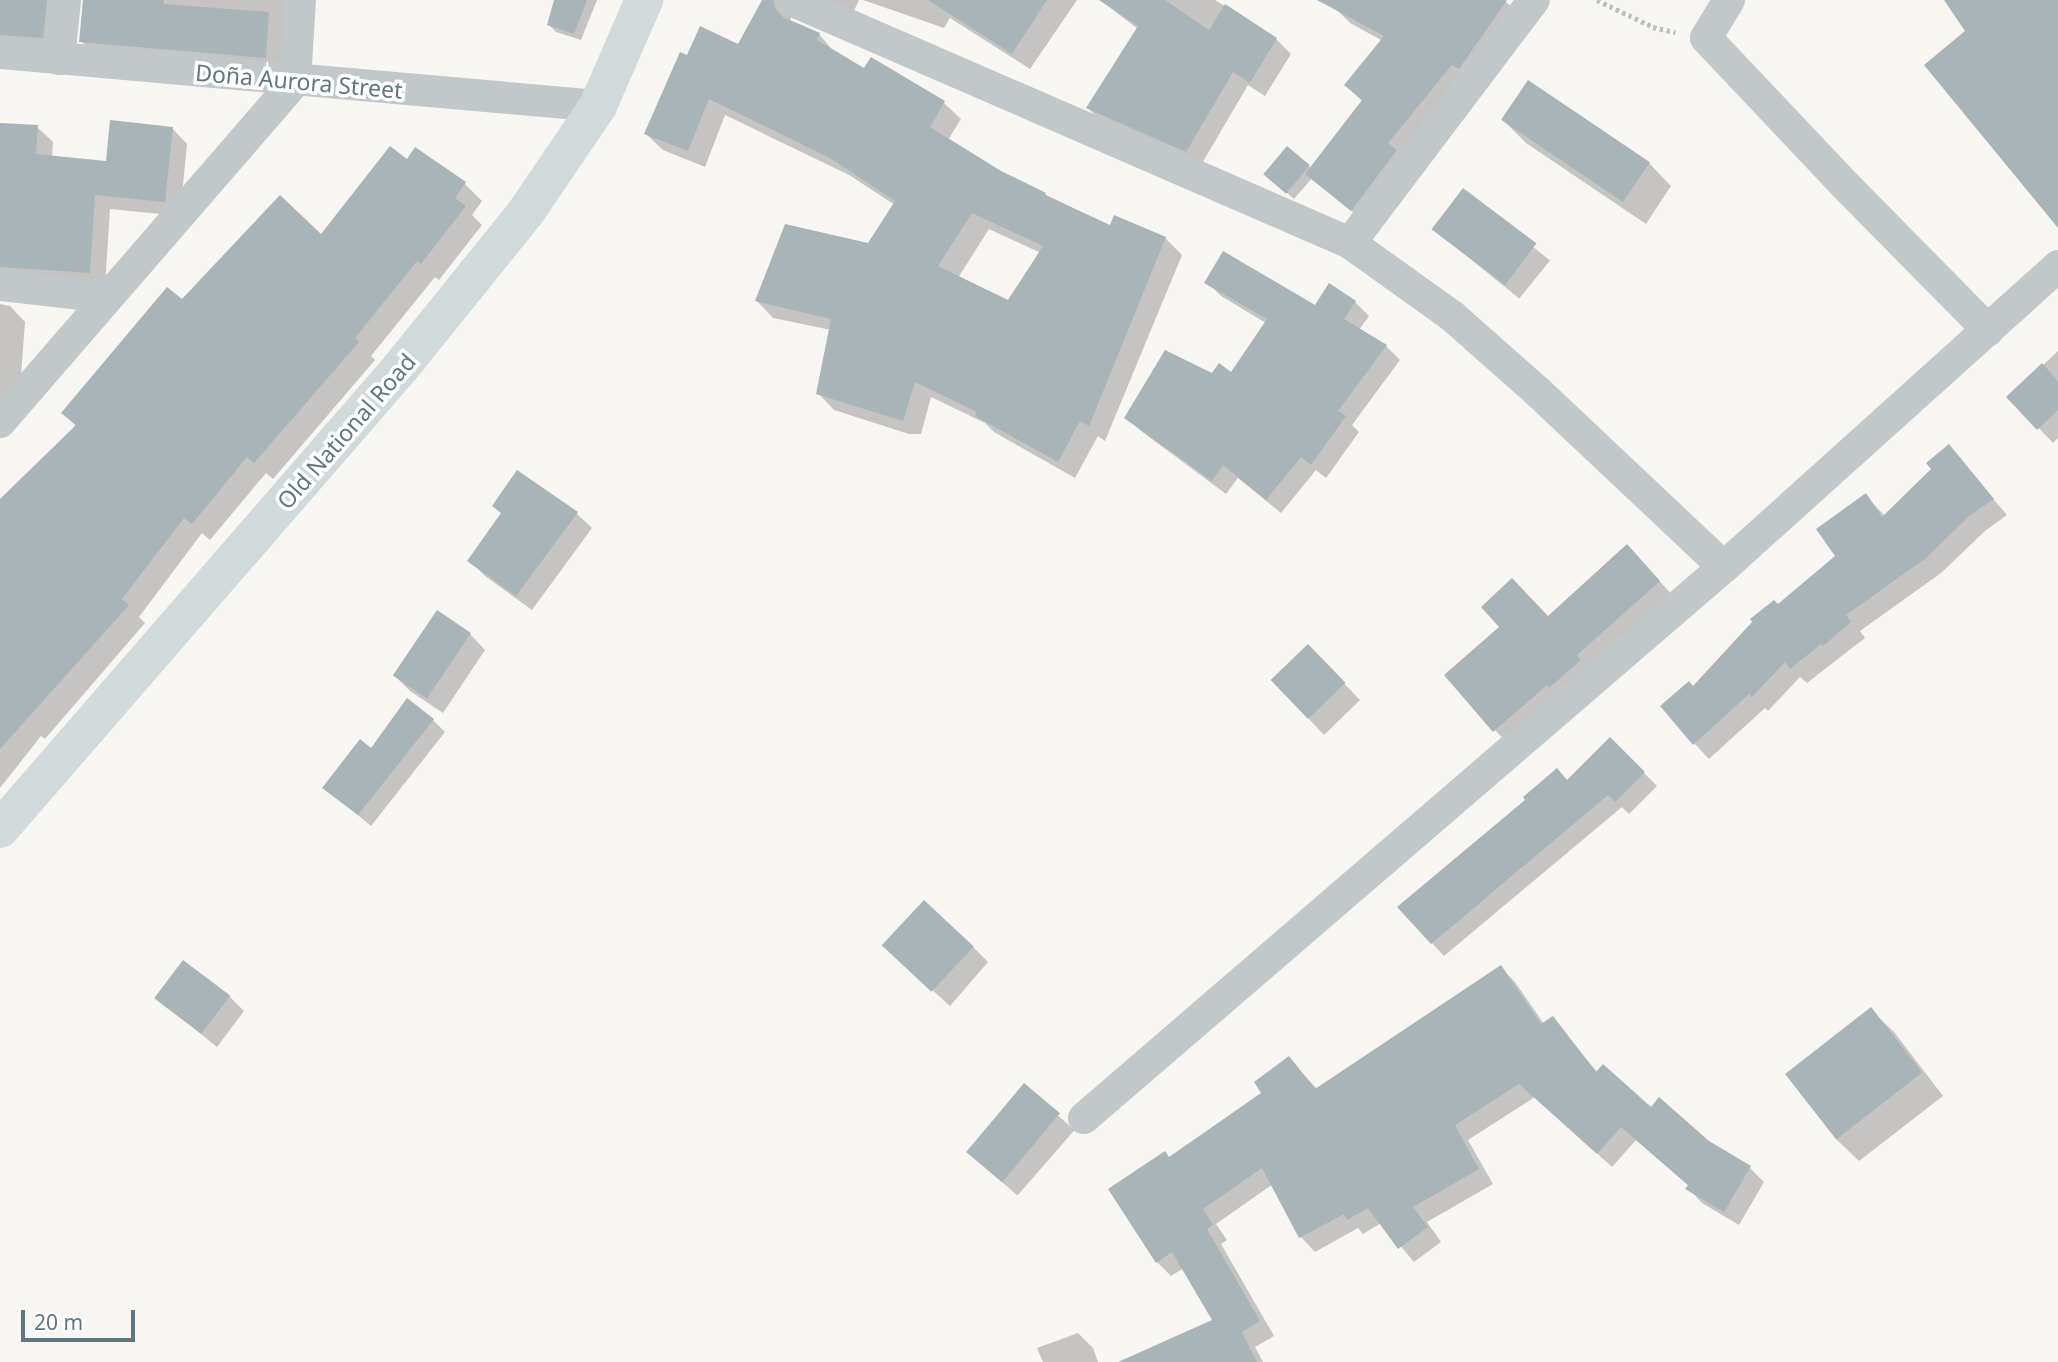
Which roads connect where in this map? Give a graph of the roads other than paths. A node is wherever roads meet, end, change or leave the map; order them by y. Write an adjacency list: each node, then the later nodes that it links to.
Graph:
1 (65, 0): 8 (street)
2 (300, 0): 9 (street)
3 (644, 0): 10 (main road, Old National Road)
4 (792, 0): 11 (street)
5 (1534, 0): 11 (street)
6 (1729, 0): 15 (street)
7 (0, 53): 8 (street, Doña Aurora Street)
8 (59, 59): 9 (street, Doña Aurora Street)
9 (295, 81): 10 (street, Doña Aurora Street); 14 (street)
10 (598, 106): 18 (main road, Old National Road)
11 (1350, 243): 17 (street)
12 (2058, 266): 15 (street)
13 (0, 285): 14 (street)
14 (107, 296): 16 (street)
15 (1988, 330): 17 (street)
16 (0, 422)
17 (1724, 567): 19 (street)
18 (0, 829)
19 (1084, 1118)

